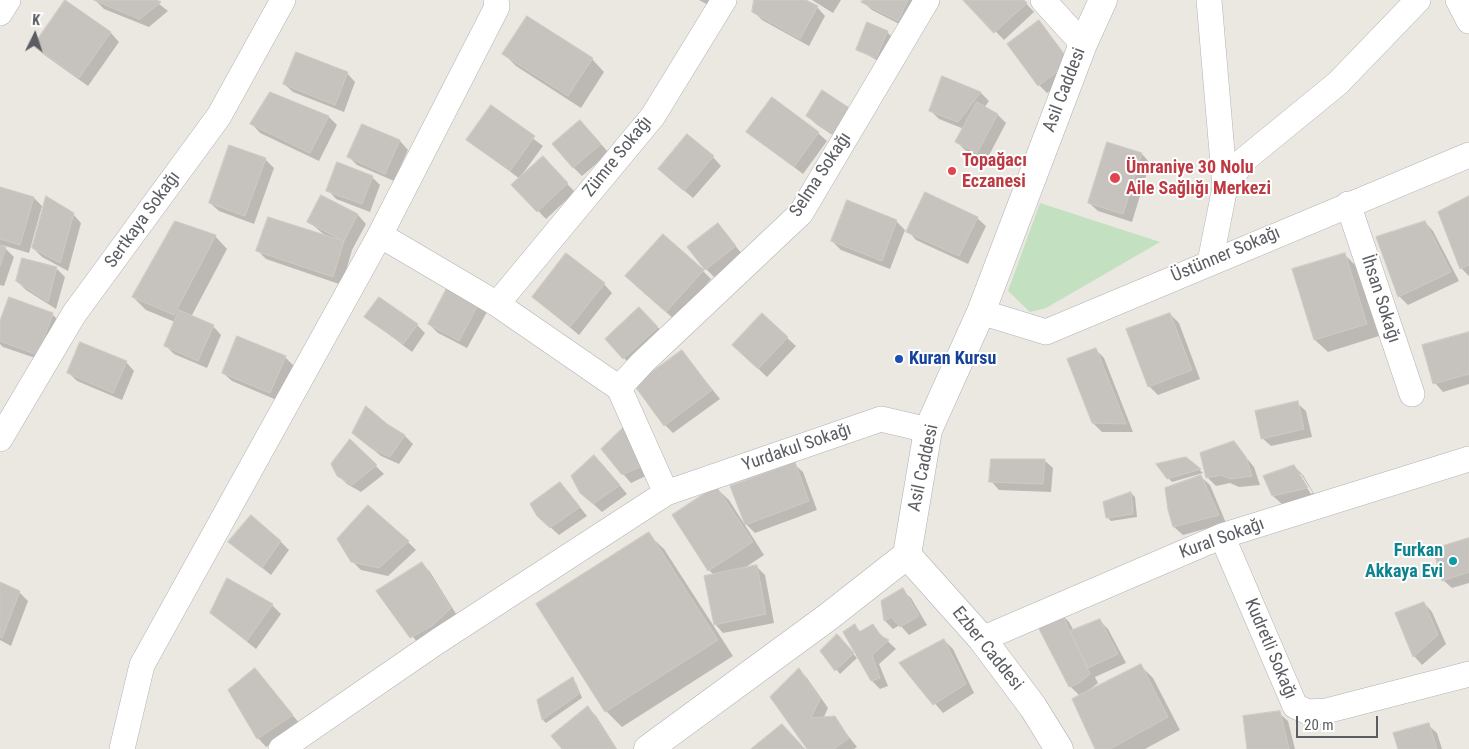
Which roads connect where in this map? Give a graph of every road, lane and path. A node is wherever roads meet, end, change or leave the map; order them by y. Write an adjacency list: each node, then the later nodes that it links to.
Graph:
1 (283, 0): 22 (street, Sertkaya Sokağı)
2 (724, 0): 17 (street, Zümre Sokağı)
3 (927, 0): 19 (street, Selma Sokağı)
4 (1043, 0): 11 (street)
5 (1103, 0): 11 (street, Asil Caddesi)
6 (1209, 0): 13 (street)
7 (1418, 0): 13 (street)
8 (1458, 0): 10 (street)
9 (498, 2): 15 (street)
10 (1469, 21)
11 (1083, 44): 18 (street, Asil Caddesi)
12 (1469, 155): 14 (street, Üstünner Sokağı)
13 (1225, 187): 16 (street)
14 (1348, 204): 16 (street, Üstünner Sokağı); 20 (street, İhsan Sokağı)
15 (380, 235): 17 (street); 29 (street)
16 (1210, 262): 18 (street, Üstünner Sokağı)
17 (497, 304): 19 (street)
18 (981, 312): 21 (street, Asil Caddesi)
19 (619, 388): 24 (street)
20 (1412, 394)
21 (928, 430): 24 (street, Yurdakul Sokağı); 26 (street, Asil Caddesi)
22 (0, 438)
23 (1469, 459): 25 (street, Kural Sokağı)
24 (666, 493): 30 (street, Yurdakul Sokağı)
25 (1222, 536): 27 (street, Kural Sokağı); 28 (street, Kudretli Sokağı)
26 (907, 555): 27 (street, Ezber Caddesi); 31 (street)
27 (982, 640): 32 (street, Ezber Caddesi)
28 (1469, 674)
29 (122, 749)
30 (281, 749)
31 (648, 749)
32 (1059, 749)

